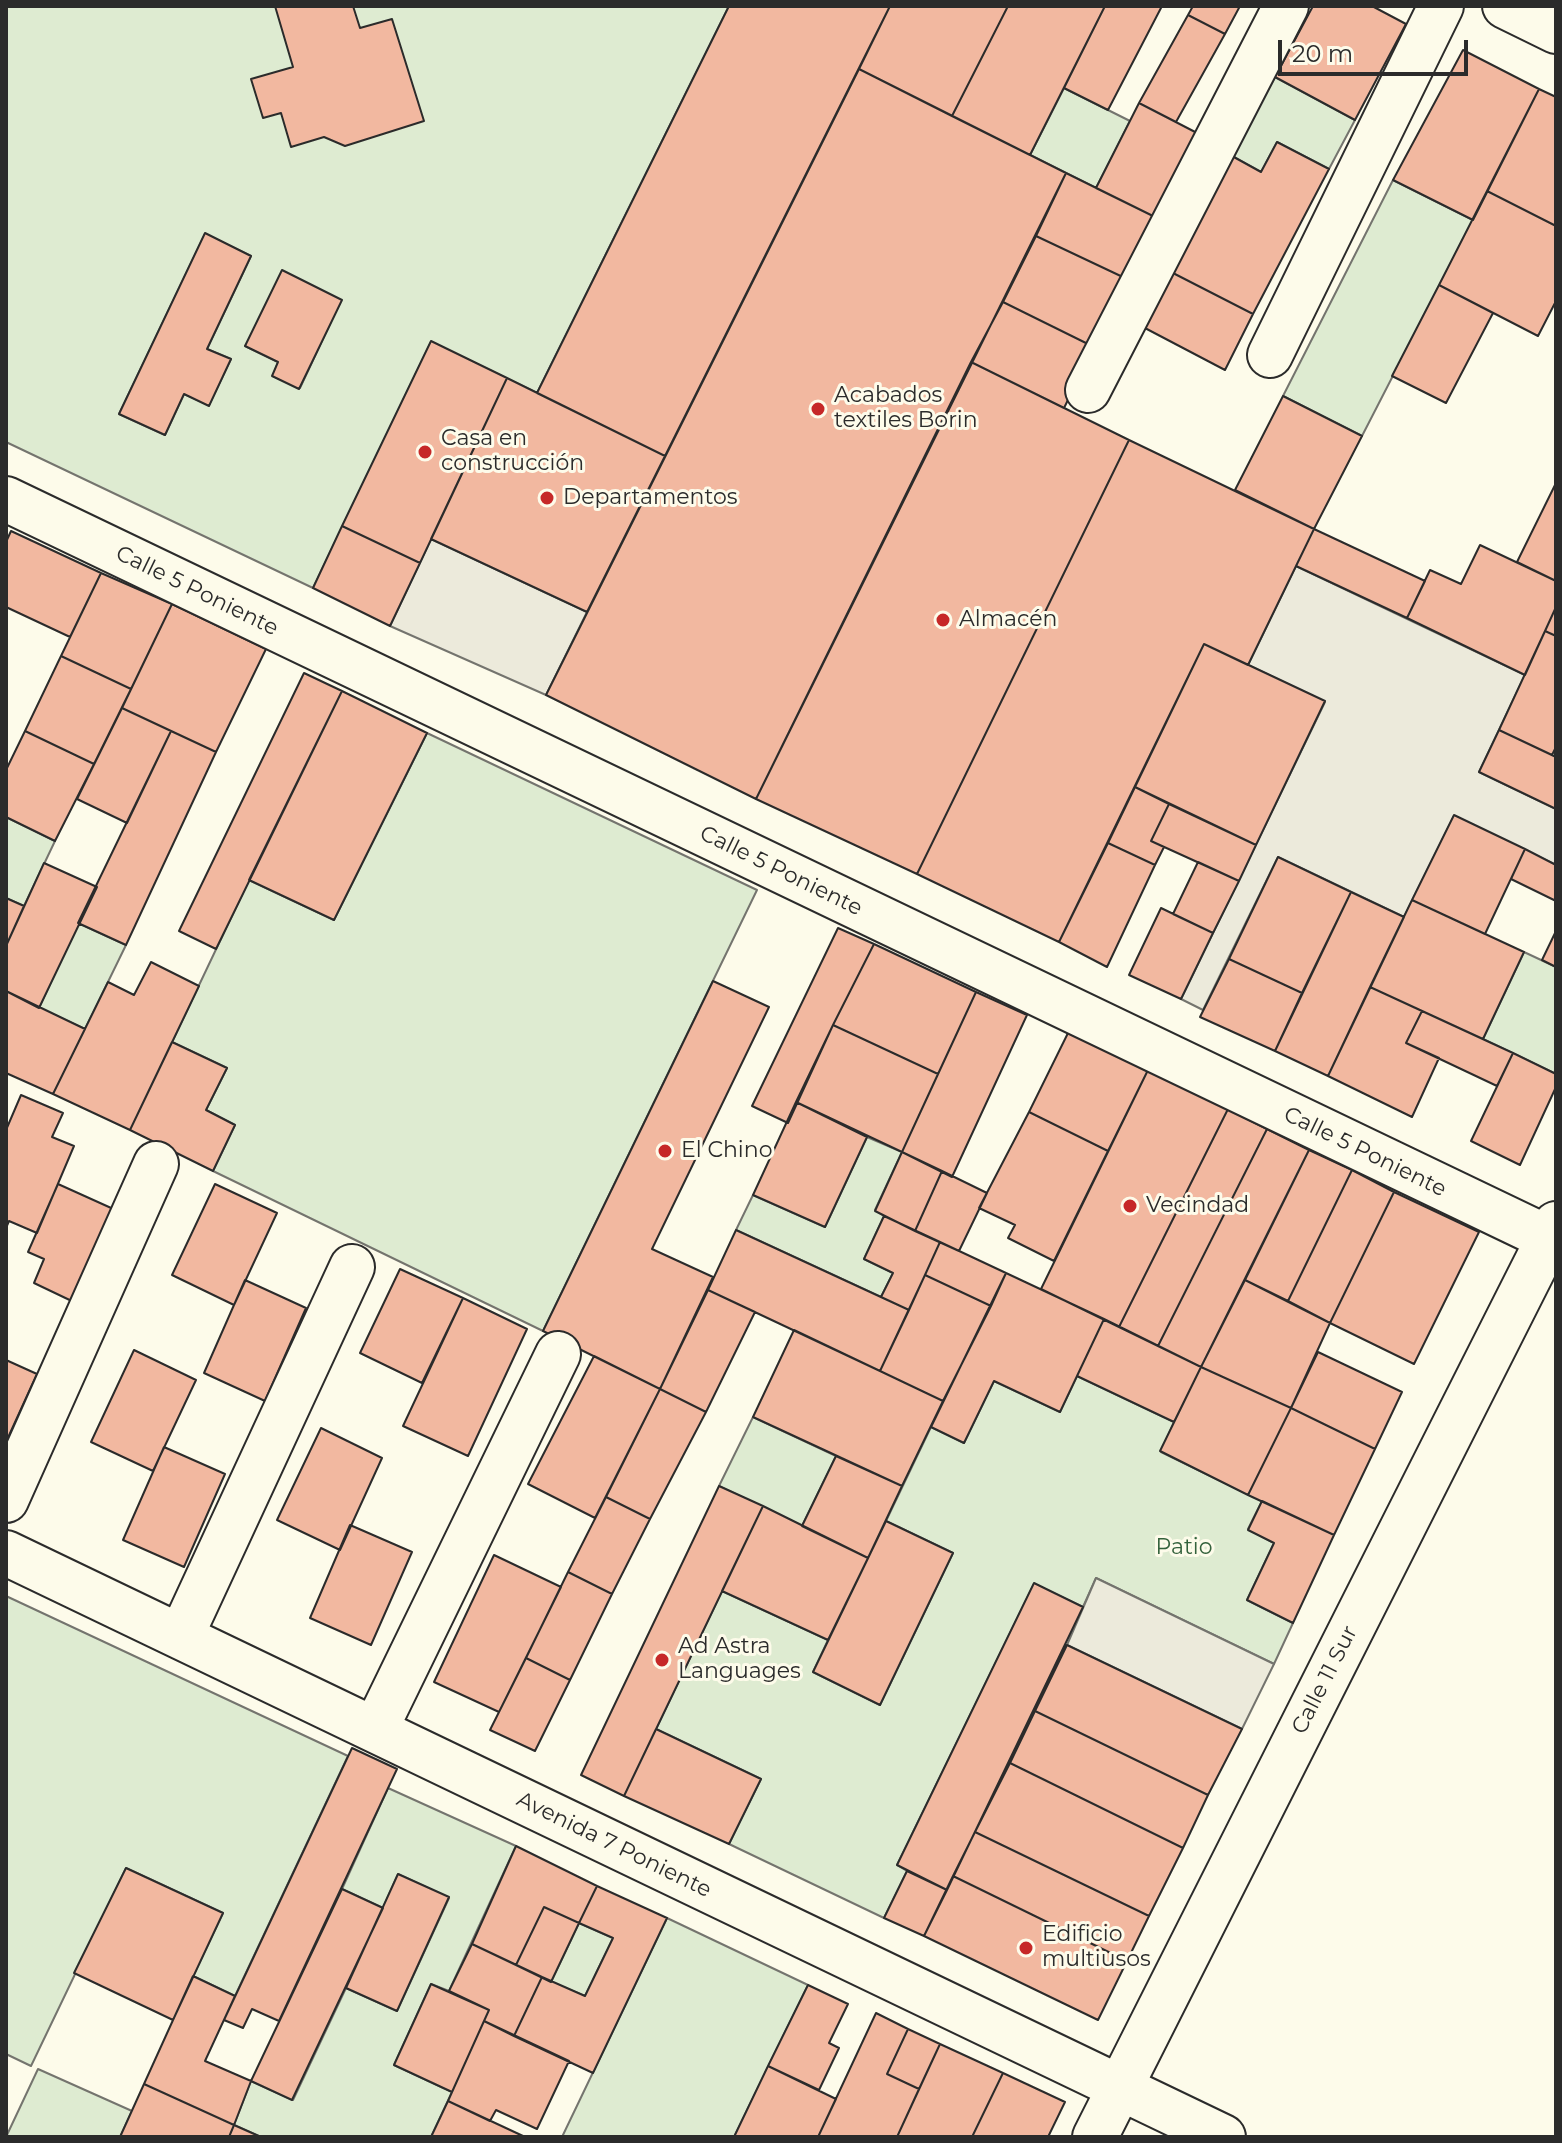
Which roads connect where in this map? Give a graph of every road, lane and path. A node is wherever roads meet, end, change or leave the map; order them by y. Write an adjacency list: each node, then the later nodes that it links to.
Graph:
1 (1286, 6): 6 (street)
2 (1441, 6): 5 (street)
3 (1505, 6): 4 (street)
4 (1556, 31)
5 (1270, 355)
6 (1088, 390)
7 (6, 499): 9 (street, Calle 5 Poniente)
8 (156, 1164): 12 (street)
9 (1554, 1235): 16 (street, Calle 11 Sur)
10 (352, 1267): 14 (street)
11 (558, 1354): 15 (street)
12 (6, 1500)
13 (6, 1553): 14 (street, Avenida 7 Poniente)
14 (181, 1636): 15 (street, Avenida 7 Poniente)
15 (375, 1730): 16 (street, Avenida 7 Poniente)
16 (1119, 2087): 17 (street, Calle 11 Sur); 18 (street, Avenida 7 Poniente)
17 (1095, 2137)
18 (1223, 2137)

